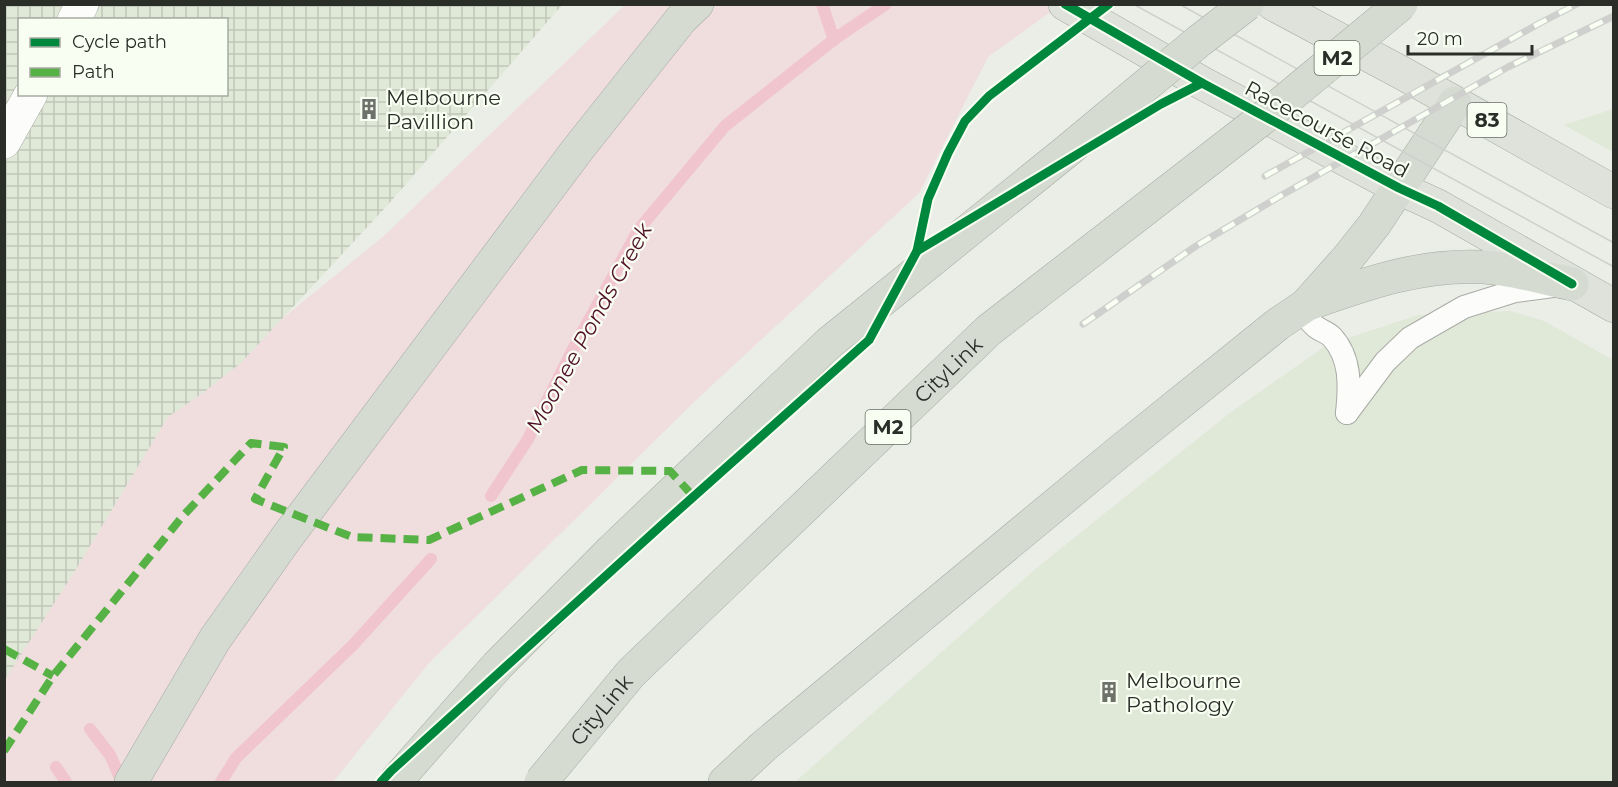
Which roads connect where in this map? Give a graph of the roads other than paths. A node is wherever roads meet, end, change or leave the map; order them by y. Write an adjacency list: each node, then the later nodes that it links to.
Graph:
1 (82, 4): 7 (street)
2 (1065, 4): 11 (highway, Racecourse Road)
3 (1247, 4): 17 (highway, bridge)
4 (1273, 4): 9 (highway, 83)
5 (1401, 4): 18 (highway, CityLink / M2, bridge)
6 (689, 9): 16 (highway)
7 (75, 18)
8 (30, 96): 10 (street)
9 (1455, 103): 11 (highway); 12 (highway, 83)
10 (4, 142)
11 (1399, 188): 13 (highway, Racecourse Road); 15 (highway)
12 (1614, 192)
13 (1572, 284): 14 (highway, Racecourse Road); 15 (highway); 15 (lane)
14 (1614, 306)
15 (1295, 313): 19 (highway)
16 (131, 783)
17 (395, 783)
18 (541, 783)
19 (724, 783)

